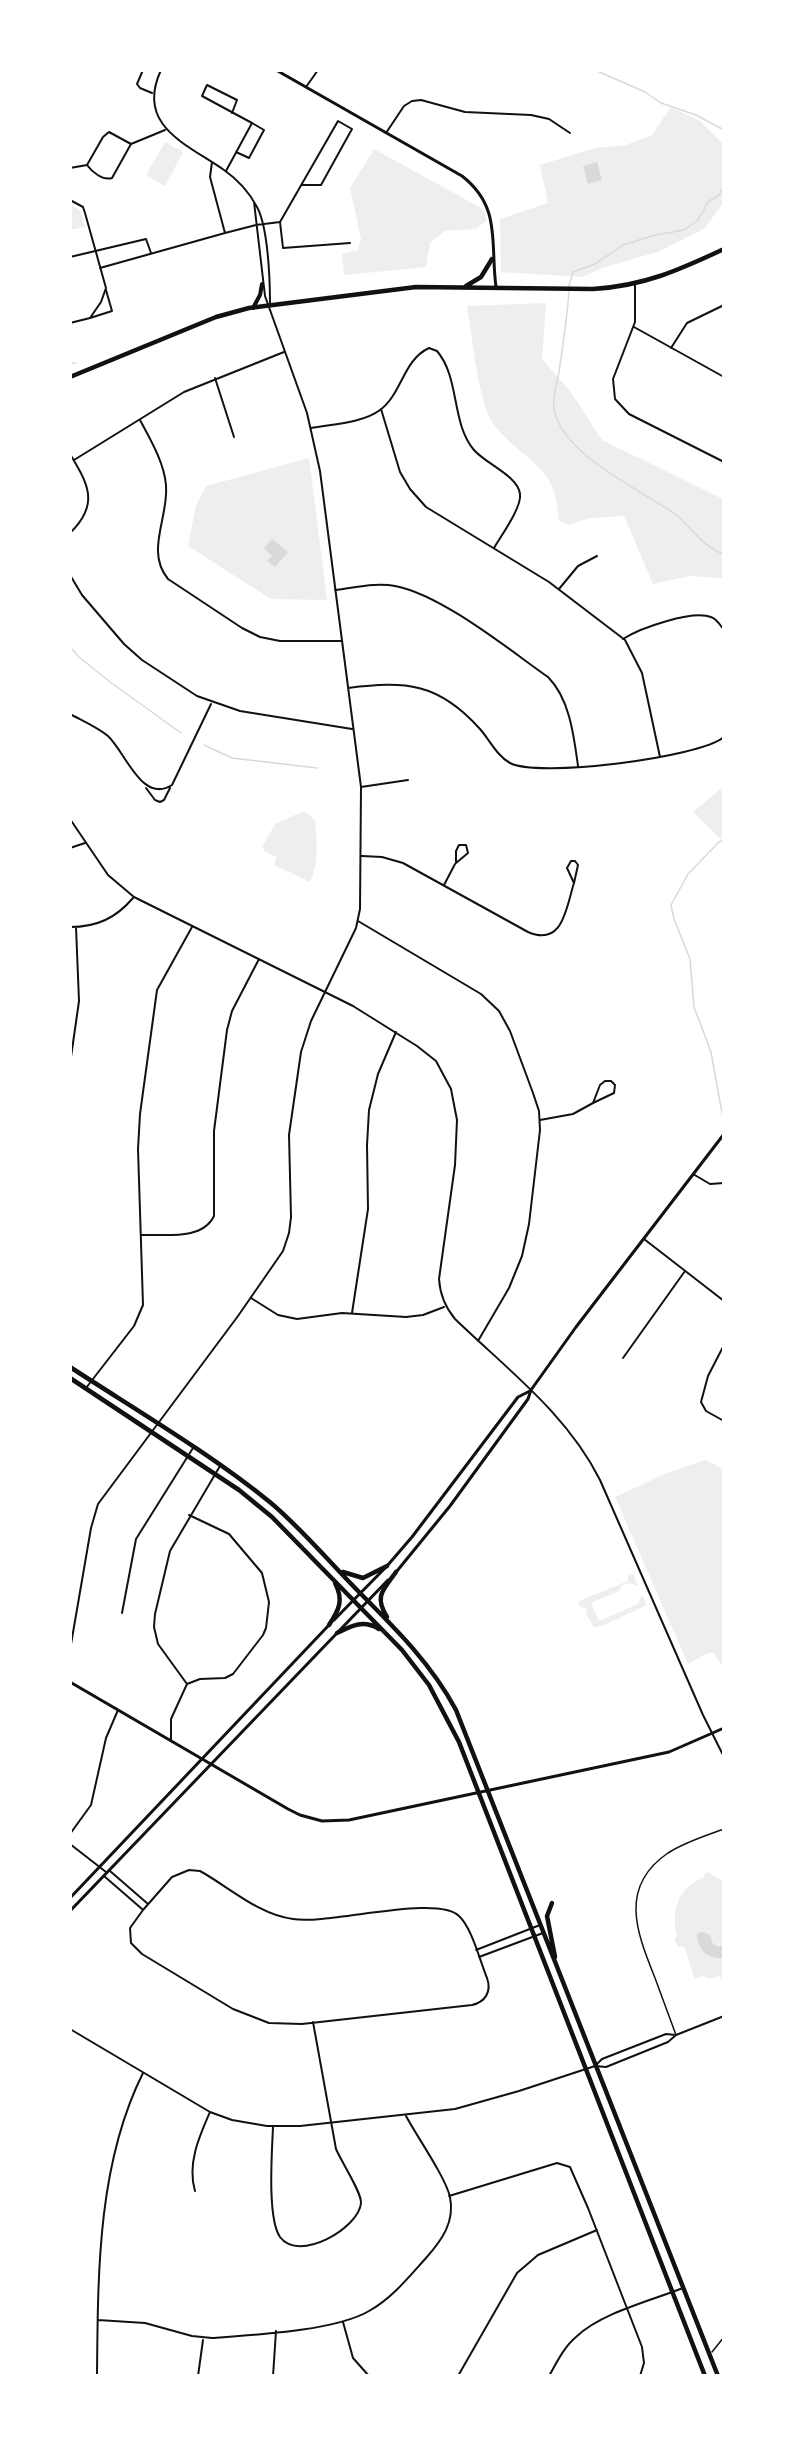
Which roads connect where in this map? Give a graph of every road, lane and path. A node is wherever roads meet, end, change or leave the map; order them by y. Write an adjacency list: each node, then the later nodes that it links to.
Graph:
1 (143, 70): 6 (street)
2 (161, 70): 6 (street)
3 (276, 70): 5 (street)
4 (318, 70): 5 (street)
5 (306, 87): 10 (street)
6 (153, 93): 9 (street)
7 (232, 112): 7 (street); 8 (street)
8 (252, 123): 13 (street); 13 (street)
9 (166, 130): 12 (street); 14 (street)
10 (386, 133): 11 (street); 30 (street)
11 (570, 134)
12 (131, 144): 15 (street); 15 (street)
13 (236, 152): 17 (street)
14 (212, 162): 17 (street); 24 (street)
15 (87, 165): 16 (street)
16 (70, 168)
17 (225, 171): 20 (street)
18 (302, 185): 18 (street); 21 (street)
19 (70, 200): 27 (street)
20 (254, 202): 22 (street); 23 (street)
21 (280, 222): 23 (street); 25 (street)
22 (256, 225): 23 (street); 24 (street); 32 (street)
23 (263, 225): 37 (street)
24 (225, 233): 28 (street)
25 (350, 243)
26 (723, 249): 33 (main road)
27 (95, 251): 28 (street); 29 (street); 31 (street)
28 (152, 254): 31 (street)
29 (70, 257)
30 (492, 259): 34 (street); 35 (main road)
31 (100, 268): 36 (street)
32 (262, 284): 37 (street); 39 (main road)
33 (635, 284): 34 (main road); 42 (street)
34 (496, 286): 35 (main road)
35 (463, 287): 37 (main road)
36 (106, 288): 40 (street); 40 (street)
37 (270, 305): 39 (main road); 44 (street)
38 (723, 305): 43 (street)
39 (252, 308): 45 (main road)
40 (90, 318): 41 (street)
41 (70, 323)
42 (634, 327): 43 (street); 54 (street)
43 (671, 348): 46 (street)
44 (285, 352): 47 (street); 50 (street)
45 (70, 377)
46 (723, 377)
47 (215, 378): 49 (street); 51 (street)
48 (381, 409): 50 (street); 56 (street); 56 (street)
49 (140, 420): 53 (street); 63 (street)
50 (311, 428): 60 (street)
51 (234, 437)
52 (70, 454): 53 (street)
53 (74, 460): 55 (street)
54 (723, 462)
55 (70, 533)
56 (494, 548): 59 (street)
57 (597, 556): 59 (street)
58 (70, 575): 65 (street)
59 (559, 589): 62 (street)
60 (335, 590): 63 (street); 70 (street)
61 (723, 630): 62 (street)
62 (623, 639): 69 (street)
63 (342, 641): 64 (street)
64 (348, 688): 67 (street); 70 (street)
65 (212, 703): 67 (street); 73 (street)
66 (70, 714): 72 (street)
67 (353, 729): 74 (street)
68 (723, 737): 69 (street)
69 (660, 758): 70 (street)
70 (578, 766)
71 (408, 780): 74 (street)
72 (144, 785): 73 (street); 73 (street)
73 (172, 785)
74 (361, 787): 78 (street)
75 (70, 819): 76 (street)
76 (86, 843): 77 (street); 82 (street)
77 (70, 848)
78 (362, 856): 81 (street); 83 (street)
79 (456, 863): 79 (street); 81 (street)
80 (574, 883): 80 (street); 81 (street)
81 (444, 885)
82 (134, 897): 85 (street); 86 (street)
83 (358, 921): 88 (street); 92 (street)
84 (70, 927): 85 (street)
85 (76, 927): 90 (street)
86 (192, 927): 87 (street); 96 (street)
87 (259, 959): 88 (street); 96 (street)
88 (326, 992): 89 (street); 99 (street)
89 (396, 1032): 101 (street); 102 (street)
90 (70, 1064)
91 (593, 1104): 91 (street); 92 (street)
92 (540, 1120): 103 (street)
93 (723, 1134): 94 (street)
94 (693, 1174): 95 (street); 97 (street)
95 (723, 1183)
96 (141, 1235): 108 (street)
97 (644, 1239): 98 (street); 110 (street)
98 (685, 1271): 100 (street); 105 (street)
99 (251, 1298): 102 (street); 112 (street)
100 (723, 1301)
101 (445, 1306): 102 (street); 103 (street)
102 (352, 1313)
103 (478, 1341): 110 (street)
104 (723, 1345): 111 (street)
105 (623, 1358)
106 (70, 1367): 108 (main road)
107 (70, 1378): 109 (main road)
108 (92, 1381): 109 (street); 112 (main road)
109 (86, 1388): 113 (main road)
110 (531, 1390): 119 (street); 121 (street); 138 (street)
111 (723, 1421)
112 (158, 1425): 113 (street); 114 (main road)
113 (153, 1432): 115 (main road); 133 (street)
114 (193, 1448): 115 (street); 116 (main road)
115 (188, 1455): 117 (main road); 128 (street)
116 (220, 1466): 117 (street); 120 (main road)
117 (214, 1473): 118 (street); 122 (main road)
118 (189, 1515): 135 (street); 135 (street)
119 (387, 1566): 120 (main road); 124 (street)
120 (340, 1570): 124 (main road)
121 (396, 1572): 126 (street); 130 (main road)
122 (328, 1573): 123 (main road); 125 (main road)
123 (331, 1579): 129 (main road)
124 (361, 1593): 125 (street); 126 (main road)
125 (354, 1600): 127 (main road); 129 (street)
126 (368, 1600): 127 (street); 130 (main road)
127 (360, 1607): 131 (street); 132 (main road)
128 (122, 1613)
129 (329, 1625): 141 (street)
130 (391, 1625): 143 (main road)
131 (337, 1633): 132 (main road); 142 (street)
132 (386, 1633): 144 (main road)
133 (70, 1650)
134 (70, 1682): 136 (street)
135 (187, 1684): 139 (street)
136 (118, 1710): 139 (street); 146 (street)
137 (723, 1728): 138 (street)
138 (712, 1734): 140 (street); 143 (street)
139 (171, 1740): 141 (street)
140 (723, 1757)
141 (203, 1759): 142 (street); 148 (street)
142 (211, 1763): 144 (street); 148 (street)
143 (488, 1790): 144 (street); 154 (main road)
144 (478, 1793): 155 (main road)
145 (723, 1829): 164 (lane)
146 (70, 1834)
147 (70, 1844): 148 (street)
148 (104, 1871): 149 (street); 151 (street); 152 (street); 153 (street)
149 (70, 1898)
150 (552, 1903): 160 (main road)
151 (148, 1904): 152 (street); 158 (street)
152 (143, 1910): 162 (street)
153 (70, 1911)
154 (540, 1925): 155 (street); 156 (main road)
155 (531, 1928): 157 (main road); 158 (street)
156 (543, 1933): 157 (street); 160 (main road)
157 (534, 1936): 159 (street); 166 (main road)
158 (476, 1950): 159 (street)
159 (479, 1957): 162 (street)
160 (556, 1966): 165 (main road)
161 (723, 2016): 164 (street)
162 (314, 2022): 170 (street)
163 (71, 2031): 167 (street)
164 (676, 2035): 165 (street); 165 (street)
165 (595, 2066): 166 (street); 175 (main road)
166 (586, 2068): 169 (street); 176 (main road)
167 (143, 2073): 168 (street); 178 (street)
168 (210, 2112): 171 (street); 172 (street)
169 (405, 2115): 170 (street); 173 (street)
170 (331, 2123): 171 (street); 171 (street)
171 (273, 2127)
172 (195, 2192)
173 (449, 2196): 174 (street); 179 (street)
174 (597, 2230): 177 (street); 188 (street)
175 (682, 2288): 176 (street); 183 (main road)
176 (673, 2292): 177 (street); 191 (main road)
177 (628, 2309): 189 (street); 190 (street)
178 (98, 2320): 182 (street); 184 (street)
179 (343, 2322): 180 (street); 187 (street)
180 (276, 2331): 182 (street); 186 (street)
181 (723, 2337): 183 (lane)
182 (203, 2338): 185 (street)
183 (711, 2352): 192 (main road)
184 (97, 2376)
185 (198, 2376)
186 (273, 2376)
187 (369, 2376)
188 (458, 2376)
189 (549, 2376)
190 (640, 2376)
191 (705, 2376)
192 (718, 2376)

